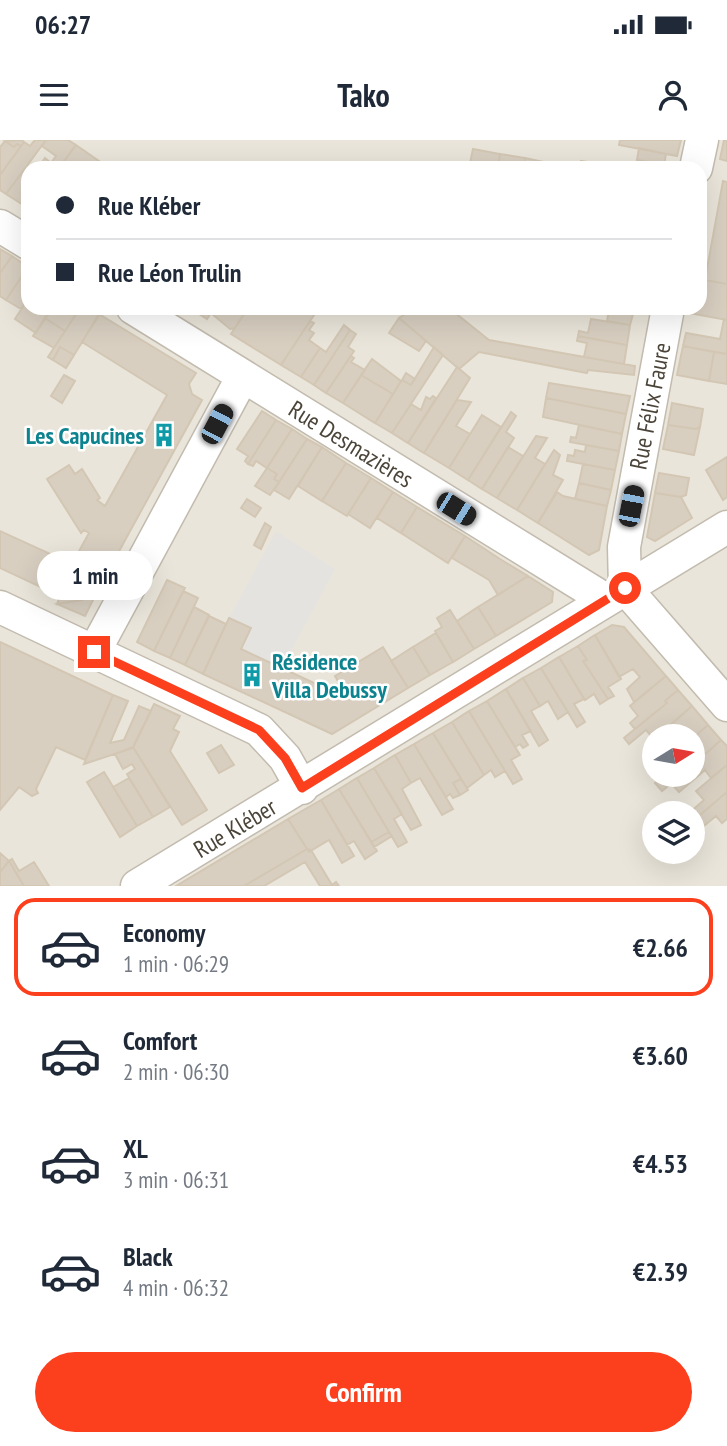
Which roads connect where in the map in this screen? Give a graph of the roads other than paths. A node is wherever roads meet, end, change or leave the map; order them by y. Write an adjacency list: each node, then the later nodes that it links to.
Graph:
1 (702, 140): 2 (street)
2 (698, 161)
3 (0, 226): 4 (street)
4 (21, 239)
5 (144, 315): 7 (street, Rue Desmazières)
6 (667, 315): 9 (street, Rue Félix Faure)
7 (243, 376): 9 (street, Rue Desmazières); 11 (street)
8 (727, 527): 9 (street, Rue Kléber)
9 (616, 594): 12 (street, Rue Desmazières); 13 (street, Rue Kléber)
10 (0, 607): 11 (street)
11 (94, 652): 13 (street)
12 (727, 705)
13 (302, 788): 14 (street, Rue Kléber)
14 (137, 886)

